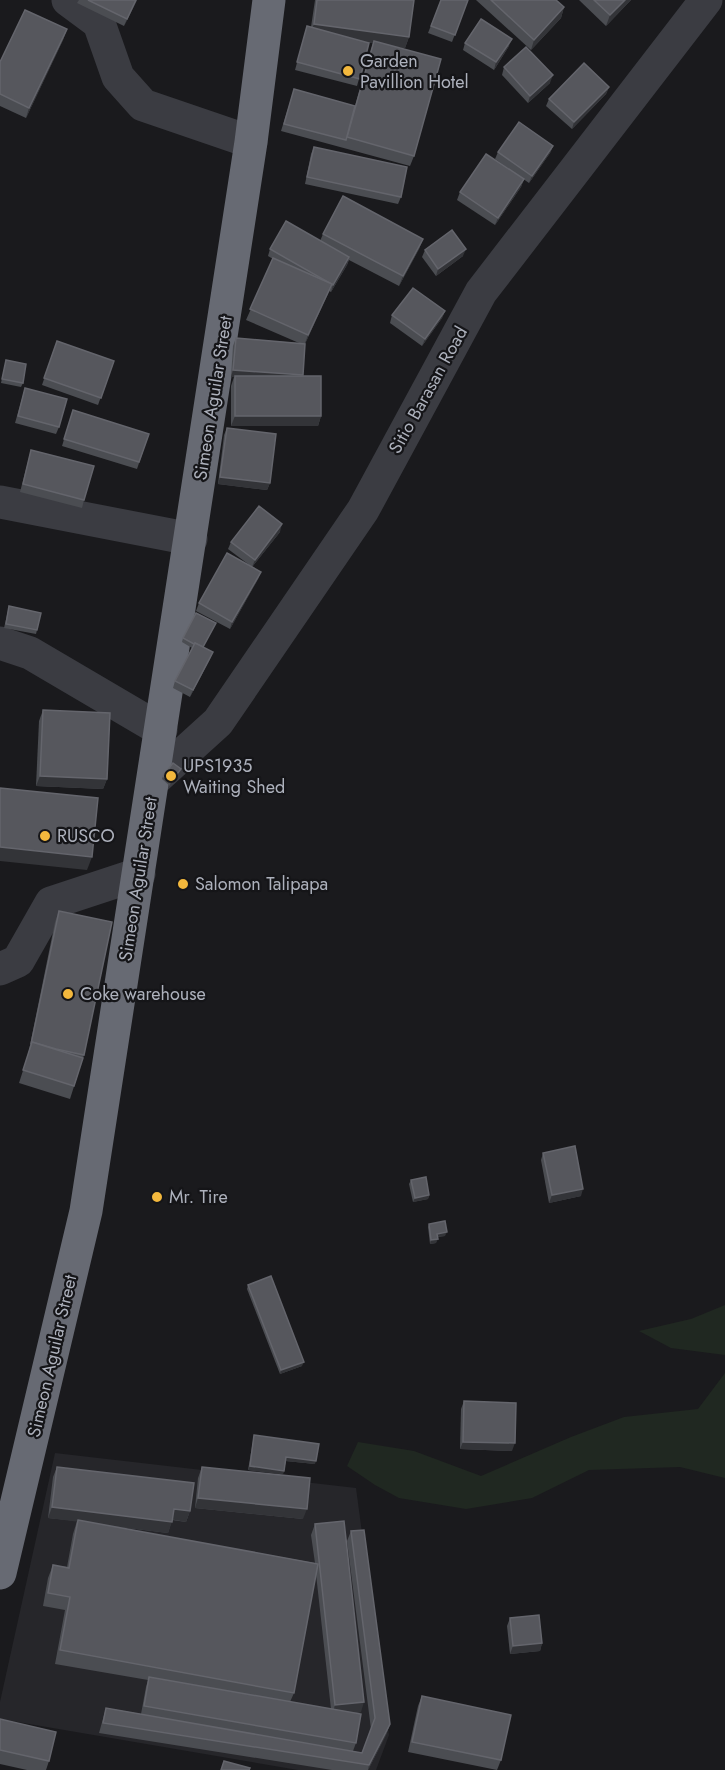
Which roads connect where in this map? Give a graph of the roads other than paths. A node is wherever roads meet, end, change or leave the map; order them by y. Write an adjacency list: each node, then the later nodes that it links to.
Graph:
1 (68, 0): 4 (street)
2 (269, 0): 4 (highway, Simeon Aguilar Street)
3 (706, 0): 9 (street, Sitio Barasan Road)
4 (251, 142): 6 (highway, Simeon Aguilar Street)
5 (0, 502): 6 (street)
6 (191, 539): 8 (highway, Simeon Aguilar Street)
7 (0, 643): 8 (street)
8 (161, 730): 9 (highway, Simeon Aguilar Street)
9 (153, 781): 10 (highway, Simeon Aguilar Street)
10 (139, 874): 11 (street); 12 (highway, Simeon Aguilar Street)
11 (0, 969)
12 (0, 1573)

